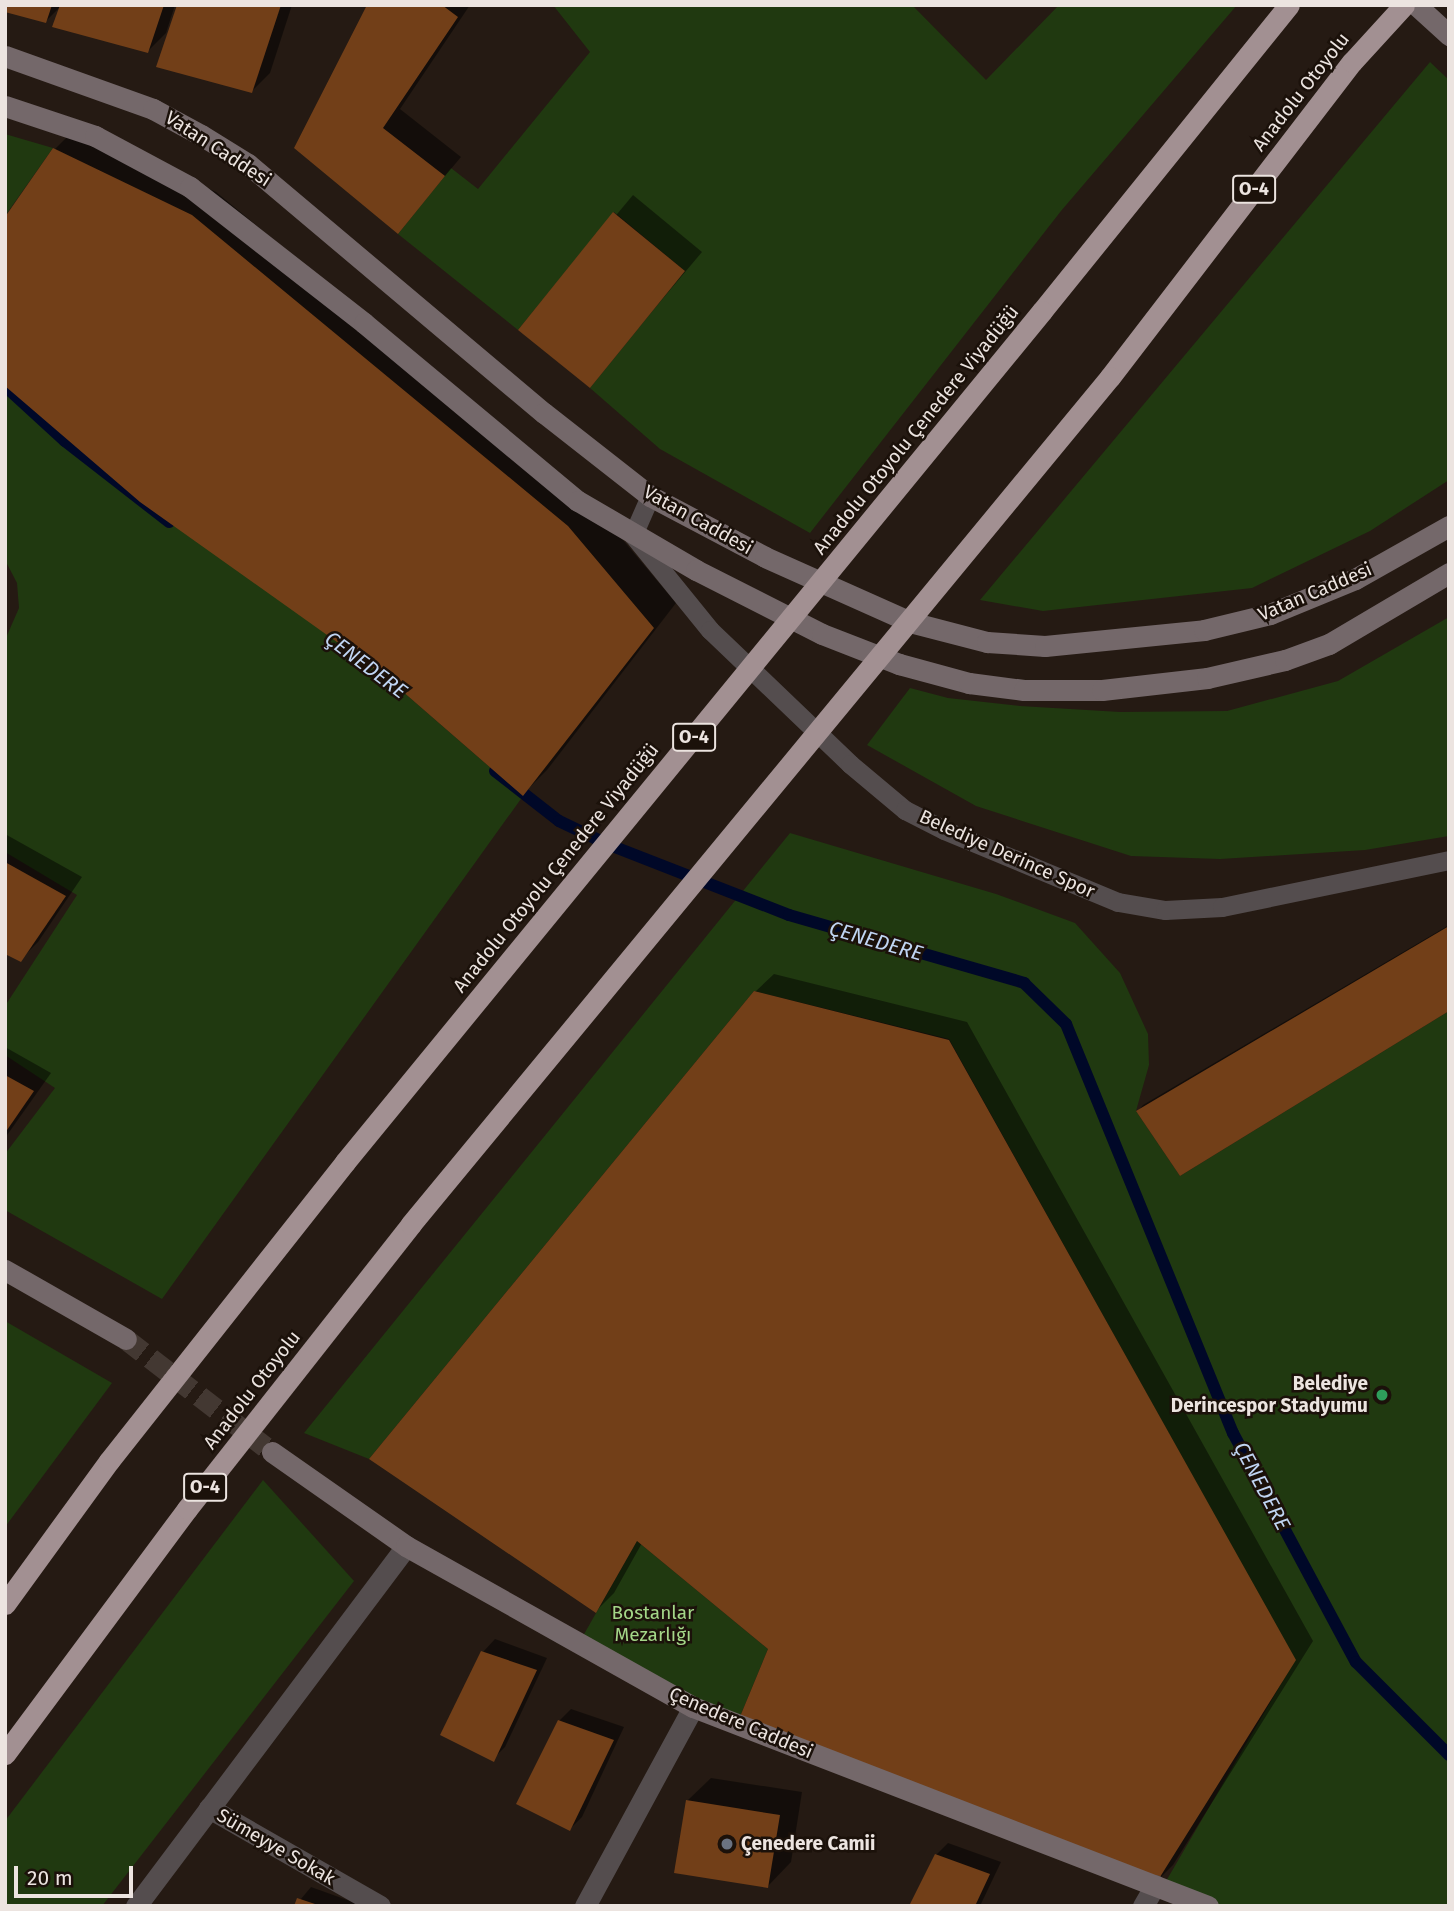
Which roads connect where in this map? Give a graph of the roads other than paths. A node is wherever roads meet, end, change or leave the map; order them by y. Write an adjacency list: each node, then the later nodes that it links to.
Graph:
1 (1289, 5): 16 (highway, Anadolu Otoyolu Çenedere Viyadüğü / O-4, bridge)
2 (1404, 5): 18 (highway, Anadolu Otoyolu / O-4, bridge)
3 (1416, 5): 4 (main road)
4 (1449, 35)
5 (5, 57): 7 (main road, Vatan Caddesi)
6 (5, 106): 9 (main road)
7 (650, 496): 8 (main road, Vatan Caddesi); 9 (lane)
8 (1449, 526)
9 (633, 535): 10 (main road); 11 (lane, Belediye Derince Spor)
10 (1449, 573)
11 (1449, 860)
12 (5, 1270): 13 (main road)
13 (126, 1339)
14 (272, 1452): 15 (main road, Çenedere Caddesi)
15 (406, 1546): 17 (main road, Çenedere Caddesi); 19 (street)
16 (5, 1604)
17 (693, 1707): 20 (main road, Çenedere Caddesi); 23 (street)
18 (5, 1754)
19 (209, 1808): 21 (street); 22 (street, Sümeyye Sokak)
20 (1156, 1885): 24 (street); 25 (main road, Çenedere Caddesi)
21 (136, 1906)
22 (380, 1906)
23 (585, 1906)
24 (1143, 1906)
25 (1208, 1906)

